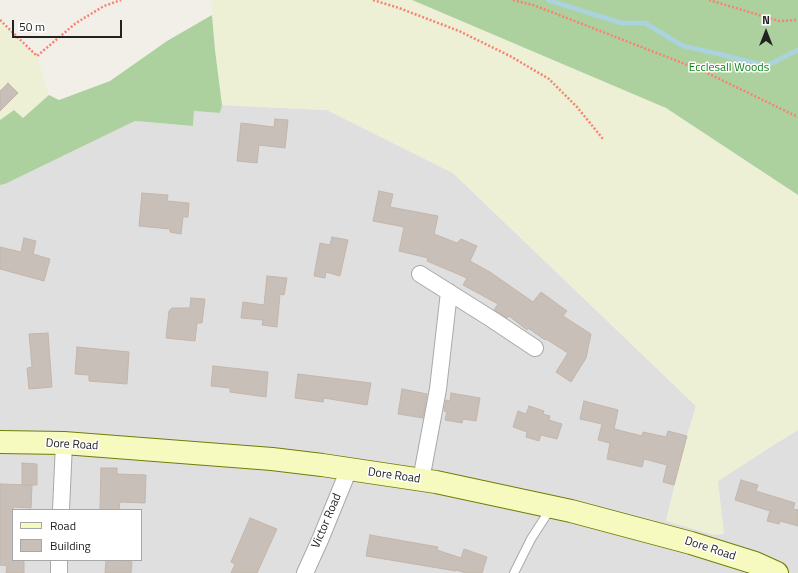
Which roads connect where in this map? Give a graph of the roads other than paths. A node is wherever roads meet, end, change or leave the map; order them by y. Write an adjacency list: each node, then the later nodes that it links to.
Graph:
1 (420, 274): 2 (street)
2 (449, 292): 3 (street); 7 (street)
3 (535, 348)
4 (0, 442): 5 (street, Dore Road)
5 (64, 443): 6 (street, Dore Road); 9 (street)
6 (349, 469): 7 (street, Dore Road); 12 (street, Victor Road)
7 (421, 480): 8 (street, Dore Road)
8 (552, 507): 13 (lane); 14 (street, Dore Road)
9 (61, 509)
10 (59, 561): 11 (street)
11 (58, 573)
12 (305, 573)
13 (514, 573)
14 (777, 573)

